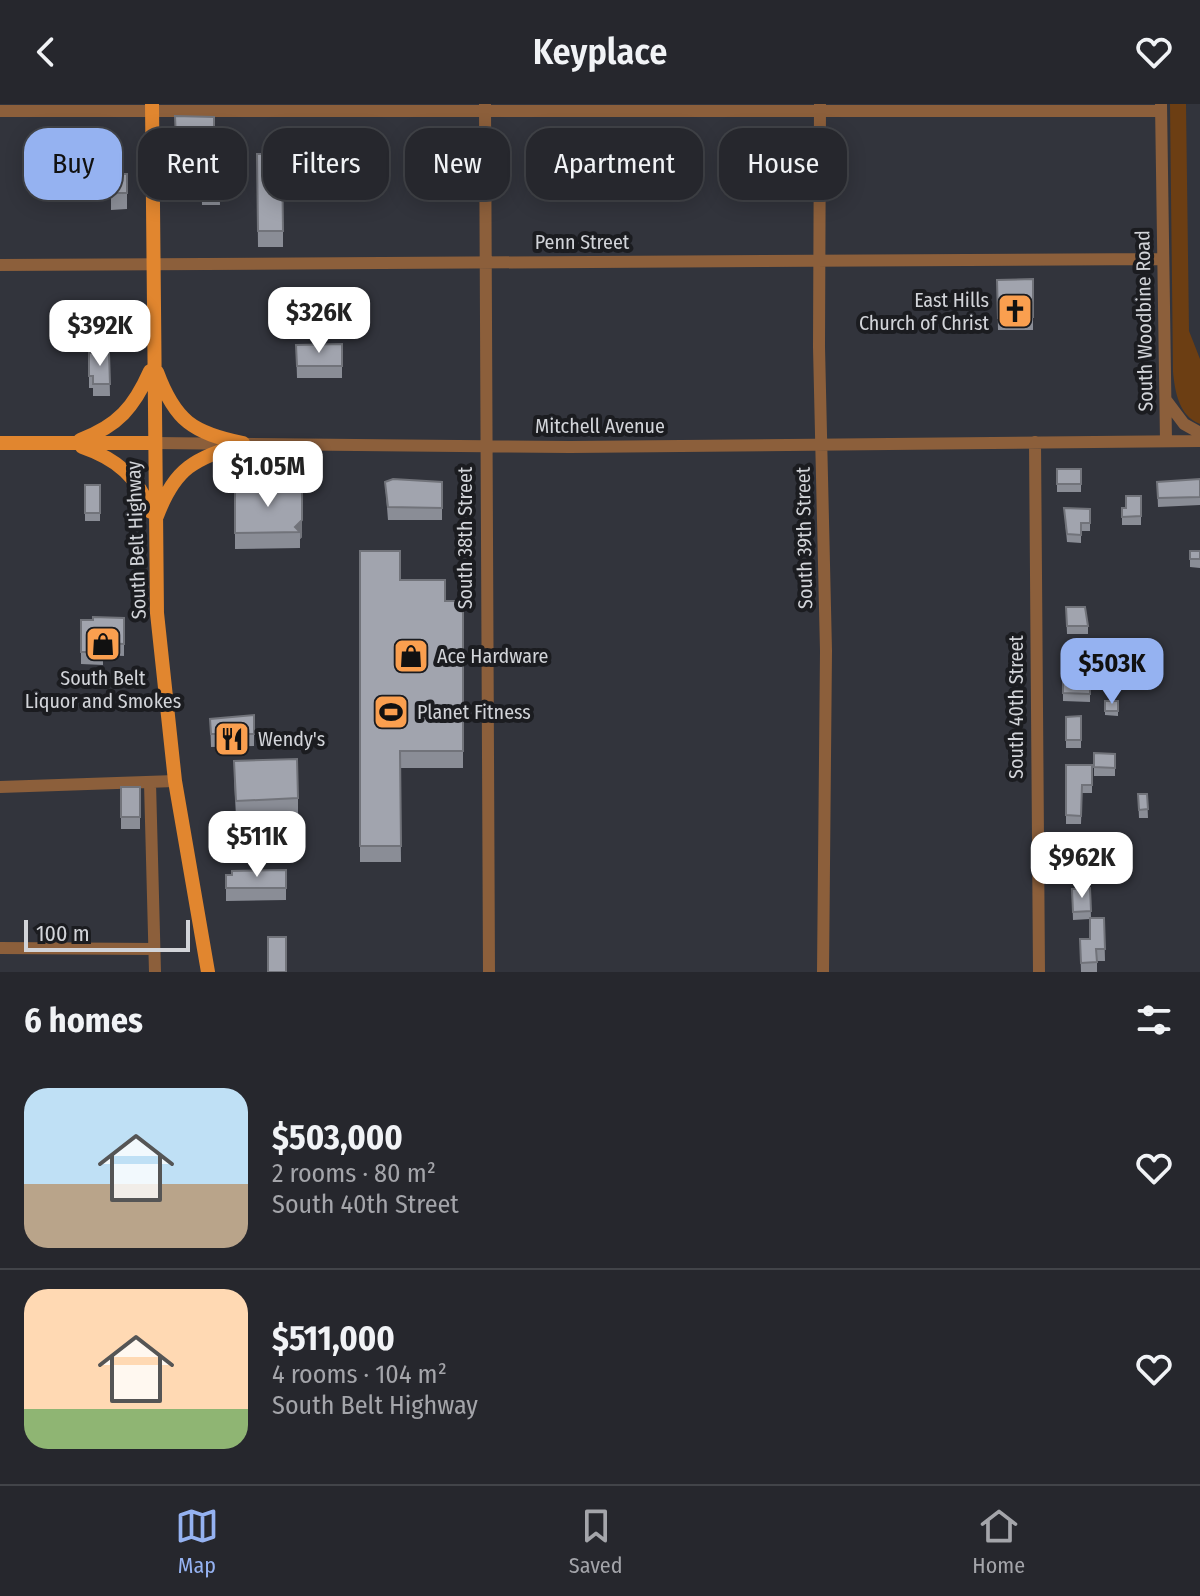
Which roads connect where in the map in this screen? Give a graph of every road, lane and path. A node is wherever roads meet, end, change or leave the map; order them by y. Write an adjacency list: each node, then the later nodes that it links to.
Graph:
1 (152, 106): 2 (street); 5 (street); 10 (main road, South Belt Highway)
2 (485, 108): 4 (street); 8 (street, South 38th Street)
3 (1161, 108): 4 (street); 6 (street, South Woodbine Road)
4 (820, 109): 7 (street, South 39th Street)
5 (0, 111)
6 (1163, 259): 7 (street, Penn Street); 12 (street, South Woodbine Road)
7 (819, 261): 8 (street, Penn Street); 21 (street, South 39th Street)
8 (485, 263): 10 (street, Penn Street); 22 (street, South 38th Street)
9 (0, 265): 10 (street, Penn Street)
10 (153, 266): 11 (main road, South Belt Highway)
11 (153, 363): 18 (main road); 19 (main road, South Belt Highway); 20 (main road)
12 (1165, 398): 13 (street); 14 (street, South Woodbine Road)
13 (1200, 433)
14 (1166, 441): 15 (street, Mitchell Avenue); 16 (street, Mitchell Avenue)
15 (1200, 441)
16 (1035, 442): 21 (street, Mitchell Avenue); 33 (street, South 40th Street)
17 (0, 443): 18 (main road, Mitchell Avenue)
18 (72, 443): 19 (main road, Mitchell Avenue); 23 (main road)
19 (153, 443): 20 (street, Mitchell Avenue); 23 (main road, South Belt Highway)
20 (243, 443): 22 (street, Mitchell Avenue); 23 (main road)
21 (822, 444): 22 (street, Mitchell Avenue); 32 (street, South 39th Street)
22 (485, 445): 31 (street, South 38th Street)
23 (154, 524): 24 (main road, South Belt Highway)
24 (175, 781): 25 (street); 30 (main road, South Belt Highway)
25 (150, 783): 26 (street); 28 (street)
26 (0, 787)
27 (0, 948): 28 (street)
28 (154, 949): 29 (street)
29 (155, 972)
30 (208, 972)
31 (489, 972)
32 (823, 972)
33 (1039, 972)

